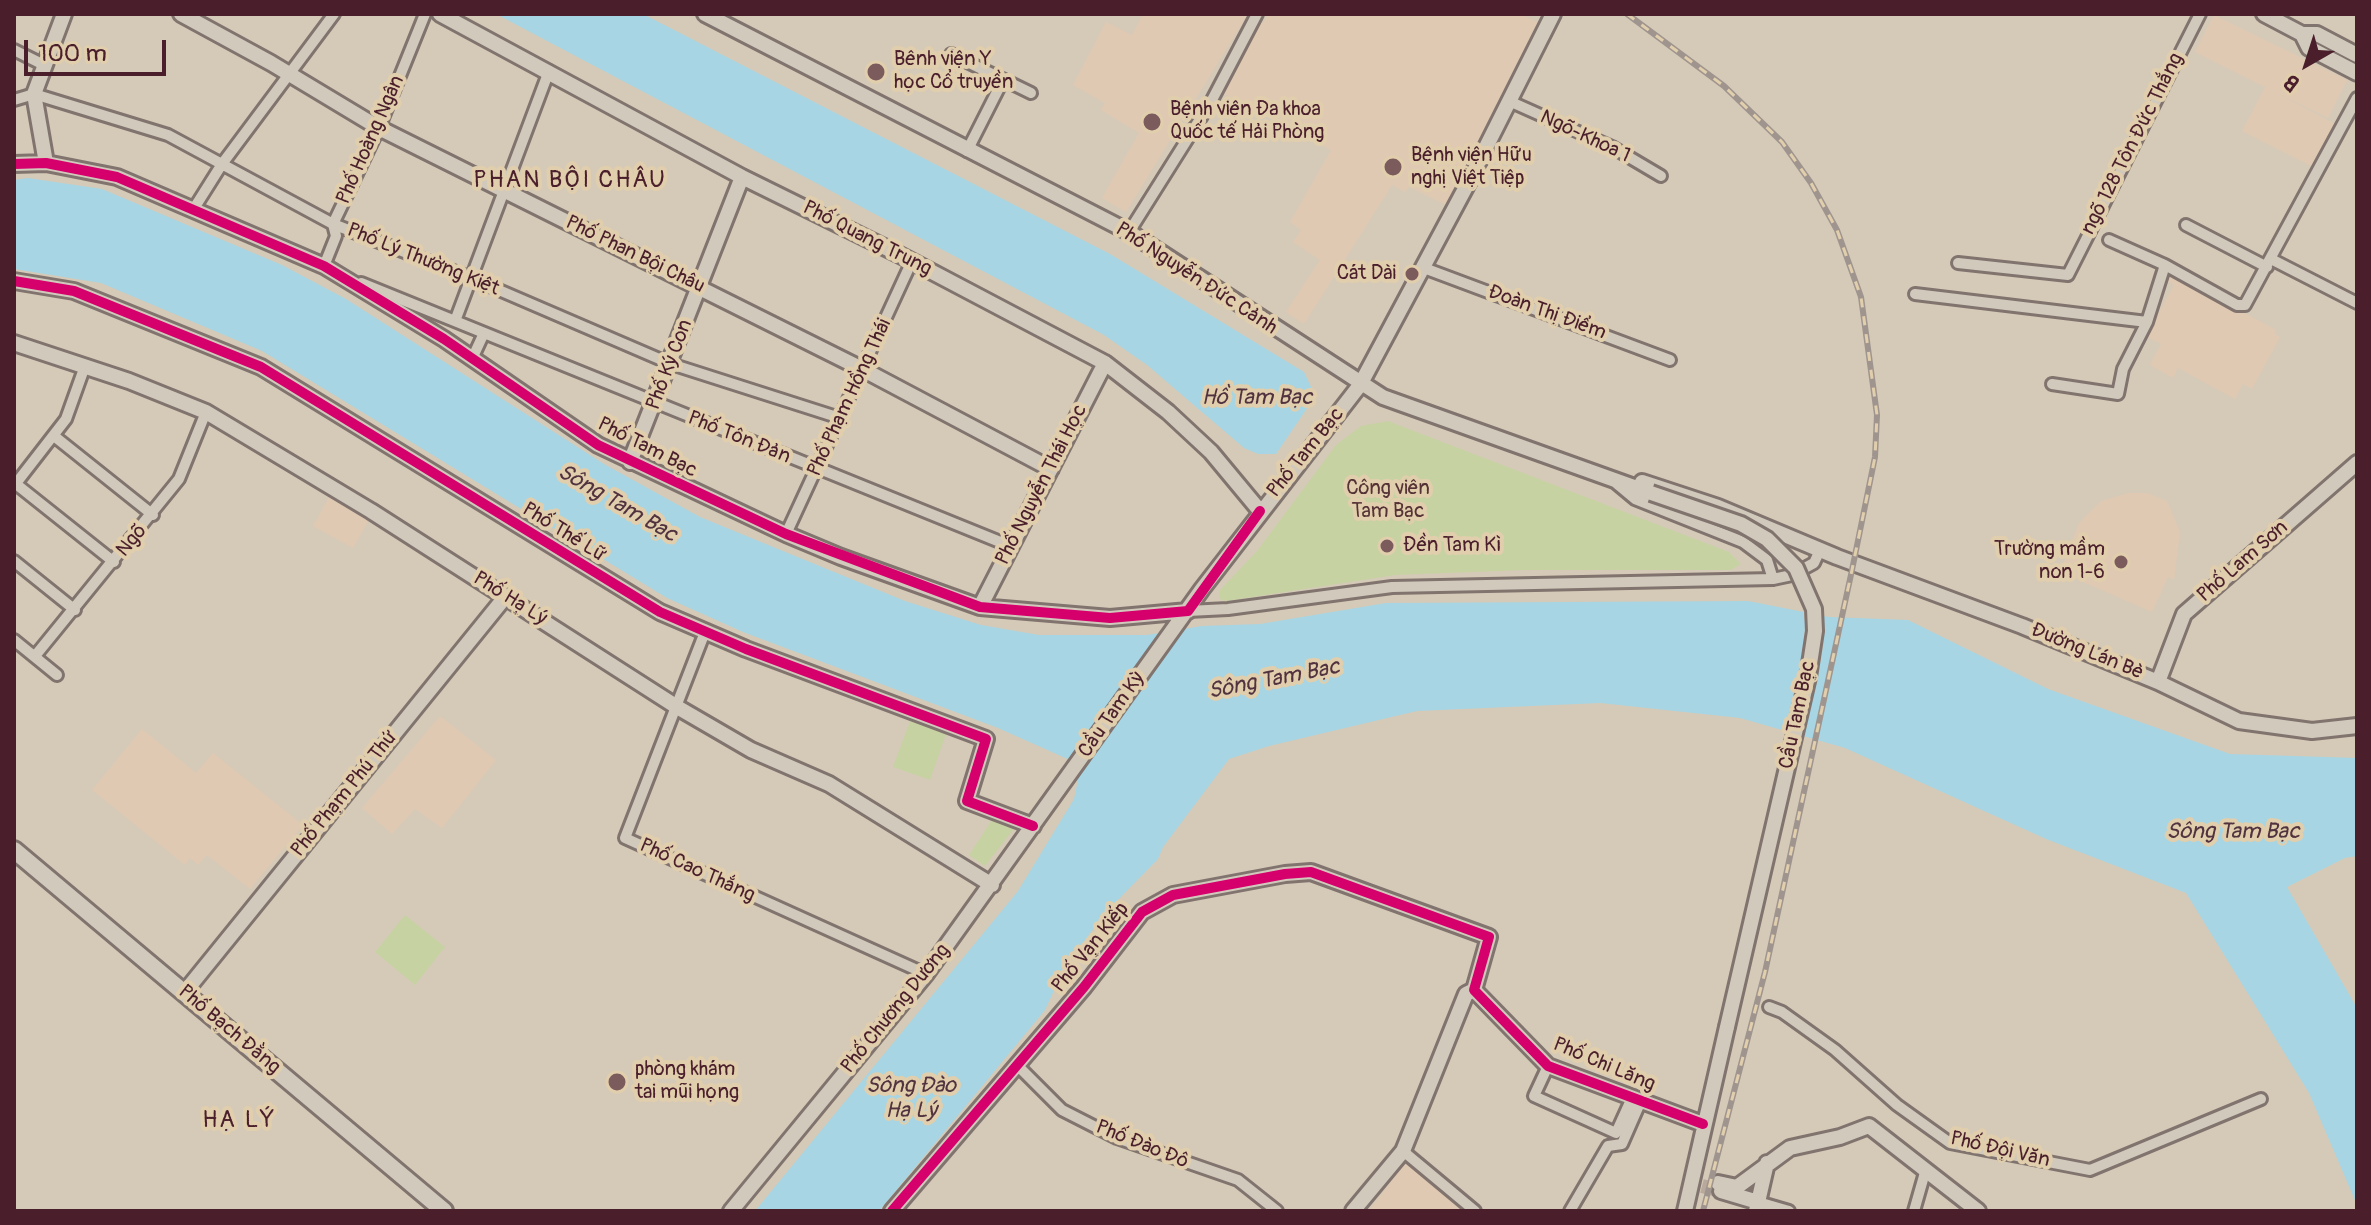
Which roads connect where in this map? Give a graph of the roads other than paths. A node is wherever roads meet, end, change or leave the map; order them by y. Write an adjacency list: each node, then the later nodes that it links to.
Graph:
1 (64, 14): 15 (street)
2 (181, 14): 18 (street, Phố Phan Bội Châu)
3 (334, 14): 18 (street)
4 (425, 14): 25 (street, Phố Hoàng Ngân)
5 (440, 14): 16 (street, Phố Quang Trung)
6 (705, 14): 26 (street, Phố Nguyễn Đức Cảnh)
7 (1257, 14): 36 (street)
8 (1553, 14): 24 (street, Phố Tam Bạc)
9 (2200, 14): 39 (street, ngõ 128 Tôn Đức Thắng)
10 (2264, 14): 11 (street)
11 (2302, 34): 14 (street); 17 (street)
12 (14, 50): 15 (street)
13 (951, 54): 19 (street)
14 (2357, 55)
15 (44, 65): 21 (street)
16 (549, 71): 31 (street, Phố Quang Trung); 32 (street)
17 (2357, 73)
18 (290, 77): 25 (street, Phố Phan Bội Châu); 29 (street)
19 (1003, 80): 20 (street); 26 (street)
20 (1031, 93)
21 (34, 94): 23 (street); 27 (street); 29 (street, Phố Lý Thường Kiệt)
22 (2357, 98): 40 (street)
23 (14, 100)
24 (1509, 101): 30 (street, Ngõ-Khoa 1); 42 (street, Phố Tam Bạc)
25 (379, 128): 32 (street, Phố Phan Bội Châu); 34 (street, Phố Hoàng Ngân)
26 (967, 151): 36 (street, Phố Nguyễn Đức Cảnh)
27 (46, 163): 28 (street, Phố Tam Bạc); 33 (street, Phố Tam Bạc)
28 (14, 164)
29 (222, 164): 33 (street); 34 (street, Phố Lý Thường Kiệt)
30 (1661, 176)
31 (742, 177): 38 (street, Phố Quang Trung); 46 (street, Phố Ký Con)
32 (506, 191): 44 (street); 46 (street, Phố Phan Bội Châu)
33 (193, 210): 43 (street, Phố Tam Bạc)
34 (333, 224): 43 (street, Phố Hoàng Ngân); 44 (street, Phố Lý Thường Kiệt)
35 (2186, 225): 40 (street)
36 (1129, 232): 60 (street, Phố Nguyễn Đức Cảnh)
37 (2109, 240): 41 (street)
38 (912, 261): 55 (street, Phố Quang Trung); 58 (street, Phố Phạm Hồng Thái)
39 (1958, 263)
40 (2269, 263): 41 (street); 48 (street)
41 (2165, 265): 50 (street)
42 (1424, 268): 54 (street, Đoàn Thị Điểm); 60 (street, Phố Tam Bạc)
43 (330, 270): 49 (street, Phố Tôn Đản); 53 (street, Phố Tam Bạc)
44 (471, 278): 49 (street); 56 (street, Phố Lý Thường Kiệt)
45 (14, 281): 84 (street, Phố Thế Lữ)
46 (701, 287): 56 (street, Phố Ký Con); 58 (street, Phố Phan Bội Châu)
47 (1915, 294): 50 (street)
48 (2357, 303)
49 (455, 321): 51 (street, Phố Tôn Đản)
50 (2147, 322): 59 (street)
51 (484, 333): 53 (street); 61 (street, Phố Tôn Đản)
52 (14, 343): 57 (street, Phố Hạ Lý)
53 (472, 359): 65 (street, Phố Tam Bạc)
54 (1670, 360)
55 (1105, 363): 68 (street, Phố Nguyễn Thái Học); 72 (street, Phố Quang Trung)
56 (671, 364): 61 (street, Phố Ký Con); 63 (street, Phố Lý Thường Kiệt)
57 (85, 366): 62 (street, Phố Hạ Lý); 64 (street)
58 (864, 370): 63 (street, Phố Phạm Hồng Thái); 68 (street, Phố Phan Bội Châu)
59 (2052, 384)
60 (1360, 385): 69 (street, Phố Nguyễn Đức Cảnh); 72 (street, Phố Tam Bạc)
61 (655, 405): 65 (street, Phố Ký Con); 67 (street, Phố Tôn Đản)
62 (206, 412): 73 (street, Ngõ); 80 (street, Phố Hạ Lý)
63 (840, 418): 67 (street, Phố Phạm Hồng Thái)
64 (54, 436): 70 (street); 73 (street)
65 (630, 462): 74 (street, Phố Tam Bạc)
66 (2357, 463): 88 (street, Phố Lam Sơn)
67 (817, 469): 74 (street, Phố Phạm Hồng Thái); 75 (street, Phố Tôn Đản)
68 (1051, 469): 75 (street, Phố Nguyễn Thái Học)
69 (1610, 477): 71 (street, Phố Nguyễn Đức Cảnh); 76 (street, Phố Nguyễn Đức Cảnh); 79 (street)
70 (15, 485): 78 (street)
71 (1651, 493): 103 (street, Cầu Tam Bạc, bridge)
72 (1260, 511): 83 (street, Phố Tam Bạc)
73 (153, 515): 78 (street, Ngõ)
74 (786, 534): 81 (street, Phố Tam Bạc)
75 (1010, 546): 81 (street, Phố Nguyễn Thái Học)
76 (1820, 550): 79 (street); 88 (street, Đường Lán Bè)
77 (14, 561): 82 (street)
78 (114, 562): 82 (street, Ngõ)
79 (1773, 579): 83 (street)
80 (506, 596): 89 (street, Phố Hạ Lý); 97 (street, Phố Phạm Phú Thứ)
81 (980, 607): 83 (street, Phố Tam Bạc)
82 (75, 610): 86 (street, Ngõ)
83 (1188, 611): 91 (street, Cầu Tam Kỳ)
84 (705, 632): 89 (street, Phố Cao Thắng); 92 (street, Phố Thế Lữ)
85 (14, 640): 86 (street)
86 (35, 656): 87 (street)
87 (57, 675)
88 (2158, 682): 90 (street, Đường Lán Bè)
89 (677, 707): 94 (street, Phố Hạ Lý); 95 (street, Phố Cao Thắng)
90 (2357, 726)
91 (1051, 800): 92 (street, Phố Chương Dương)
92 (1033, 826): 94 (street, Phố Chương Dương)
93 (14, 850): 97 (main road, Phố Bạch Đằng)
94 (992, 885): 95 (street, Phố Chương Dương)
95 (926, 974): 110 (street, Phố Chương Dương)
96 (1474, 990): 99 (street, Phố Vạn Kiếp); 100 (street, Phố Chi Lăng); 104 (street)
97 (184, 993): 109 (main road, Phố Bạch Đằng)
98 (1769, 1007): 101 (street, Phố Đội Văn)
99 (1016, 1064): 111 (street, Phố Vạn Kiếp); 112 (street, Phố Đào Đô)
100 (1548, 1066): 102 (street, Phố Chi Lăng); 102 (street)
101 (2261, 1099)
102 (1636, 1101): 103 (street, Phố Chi Lăng); 115 (street)
103 (1703, 1124): 107 (street, Cầu Tam Bạc)
104 (1403, 1151): 113 (street); 114 (street)
105 (1767, 1163): 106 (street); 107 (street); 108 (street)
106 (1926, 1169): 118 (street); 119 (street)
107 (1705, 1182): 108 (street); 116 (street, Cầu Tam Bạc)
108 (1757, 1207): 117 (street)
109 (444, 1211)
110 (731, 1211)
111 (892, 1211)
112 (1277, 1211)
113 (1353, 1211)
114 (1475, 1211)
115 (1570, 1211)
116 (1685, 1211)
117 (1789, 1211)
118 (1914, 1211)
119 (1978, 1211)

